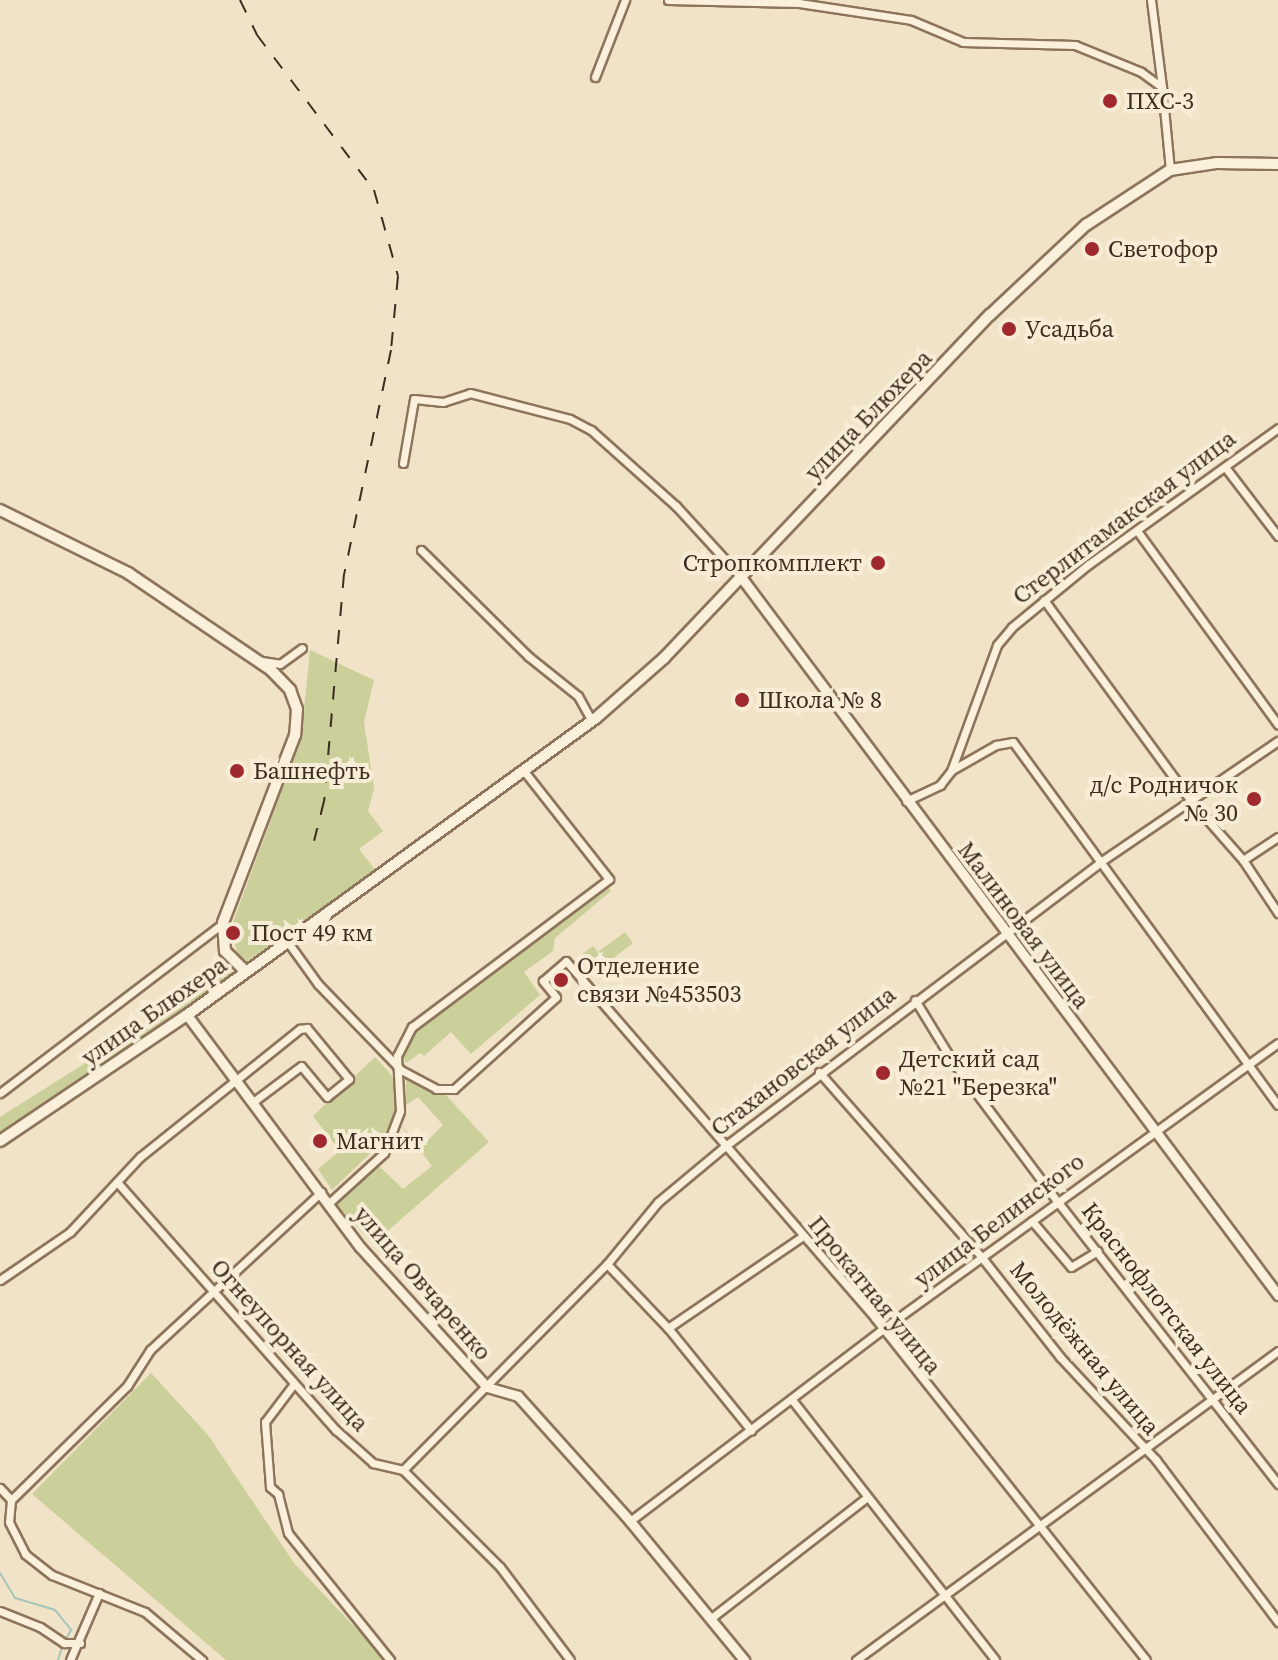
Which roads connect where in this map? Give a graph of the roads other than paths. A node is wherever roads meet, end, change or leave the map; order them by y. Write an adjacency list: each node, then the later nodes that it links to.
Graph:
1 (625, 0): 4 (street)
2 (668, 0): 5 (street)
3 (1151, 0): 5 (street)
4 (595, 77)
5 (1162, 87): 7 (street)
6 (1278, 164): 7 (main road, улица Блюхера)
7 (1170, 170): 15 (main road, улица Блюхера)
8 (1278, 428): 10 (street, Стерлитамакская улица)
9 (403, 463): 15 (street)
10 (1225, 467): 12 (street, Стерлитамакская улица); 13 (street)
11 (0, 510): 18 (main road)
12 (1138, 532): 16 (street, Стерлитамакская улица); 20 (street)
13 (1278, 536)
14 (421, 550): 19 (street)
15 (741, 577): 19 (main road, улица Блюхера); 24 (street, Малиновая улица)
16 (1044, 600): 23 (street, Стерлитамакская улица); 25 (street)
17 (302, 648): 18 (street)
18 (254, 659): 30 (main road)
19 (592, 721): 22 (main road, улица Блюхера)
20 (1278, 725)
21 (1278, 741): 25 (street, Стахановская улица)
22 (524, 771): 32 (main road, улица Блюхера); 38 (street)
23 (951, 771): 24 (street); 28 (street)
24 (906, 801): 31 (street, Малиновая улица)
25 (1192, 802): 27 (street); 28 (street, Стахановская улица)
26 (1278, 837): 27 (street)
27 (1243, 860): 29 (street)
28 (1099, 863): 31 (street, Стахановская улица); 37 (street)
29 (1278, 913)
30 (223, 923): 33 (main road); 41 (street)
31 (1006, 932): 34 (street, Стахановская улица); 44 (street, Малиновая улица)
32 (287, 941): 33 (main road, улица Блюхера); 38 (street)
33 (245, 971): 35 (main road, улица Блюхера)
34 (915, 1000): 39 (street, Стахановская улица); 49 (street, Краснофлотская улица)
35 (187, 1015): 40 (street, улица Овчаренко); 45 (main road, улица Блюхера)
36 (1278, 1043): 37 (street, улица Белинского)
37 (1248, 1067): 43 (street); 44 (street, улица Белинского)
38 (401, 1070): 46 (street, Прокатная улица); 50 (street)
39 (819, 1072): 46 (street, Стахановская улица); 54 (street, Молодёжная улица)
40 (233, 1079): 42 (street, улица Овчаренко); 42 (street); 47 (street)
41 (0, 1093)
42 (253, 1102): 48 (street, улица Овчаренко)
43 (1278, 1105)
44 (1152, 1131): 49 (street, улица Белинского); 58 (street, Малиновая улица)
45 (0, 1141)
46 (724, 1147): 52 (street, Прокатная улица); 55 (street, Стахановская улица)
47 (117, 1182): 56 (street); 57 (street, Огнеупорная улица)
48 (321, 1192): 50 (street, улица Овчаренко); 57 (street)
49 (1057, 1201): 51 (street, улица Белинского); 53 (street, Краснофлотская улица)
50 (329, 1203): 63 (street, улица Овчаренко)
51 (1032, 1221): 53 (street); 54 (street, улица Белинского)
52 (803, 1236): 59 (street); 60 (street, Прокатная улица)
53 (1098, 1251): 64 (street, Краснофлотская улица)
54 (983, 1259): 60 (street, улица Белинского); 67 (street, Молодёжная улица)
55 (607, 1264): 59 (street); 63 (street, Стахановская улица)
56 (0, 1280)
57 (212, 1289): 62 (street, Огнеупорная улица); 72 (street)
58 (1278, 1295)
59 (668, 1328): 66 (street)
60 (880, 1331): 65 (street, улица Белинского); 74 (street, Прокатная улица)
61 (1278, 1351): 64 (street)
62 (293, 1385): 68 (street, Огнеупорная улица); 83 (street)
63 (487, 1387): 68 (street, Стахановская улица); 73 (street, улица Овчаренко)
64 (1215, 1398): 67 (street); 69 (street, Краснофлотская улица)
65 (793, 1401): 66 (street, улица Белинского); 71 (street)
66 (751, 1430): 73 (street, улица Белинского)
67 (1143, 1448): 74 (street); 79 (street, Молодёжная улица)
68 (403, 1470): 84 (street, Огнеупорная улица)
69 (1278, 1484)
70 (0, 1488): 72 (street)
71 (866, 1498): 76 (street); 78 (street)
72 (11, 1500): 75 (street)
73 (630, 1521): 78 (street, улица Овчаренко)
74 (1037, 1527): 76 (street); 88 (street, Прокатная улица)
75 (99, 1593): 80 (street); 82 (street)
76 (946, 1593): 86 (street); 87 (street)
77 (0, 1611): 80 (street)
78 (710, 1619): 85 (street, улица Овчаренко)
79 (1278, 1622)
80 (80, 1643): 81 (street)
81 (70, 1660)
82 (202, 1660)
83 (390, 1660)
84 (570, 1660)
85 (744, 1660)
86 (856, 1660)
87 (995, 1660)
88 (1146, 1660)

